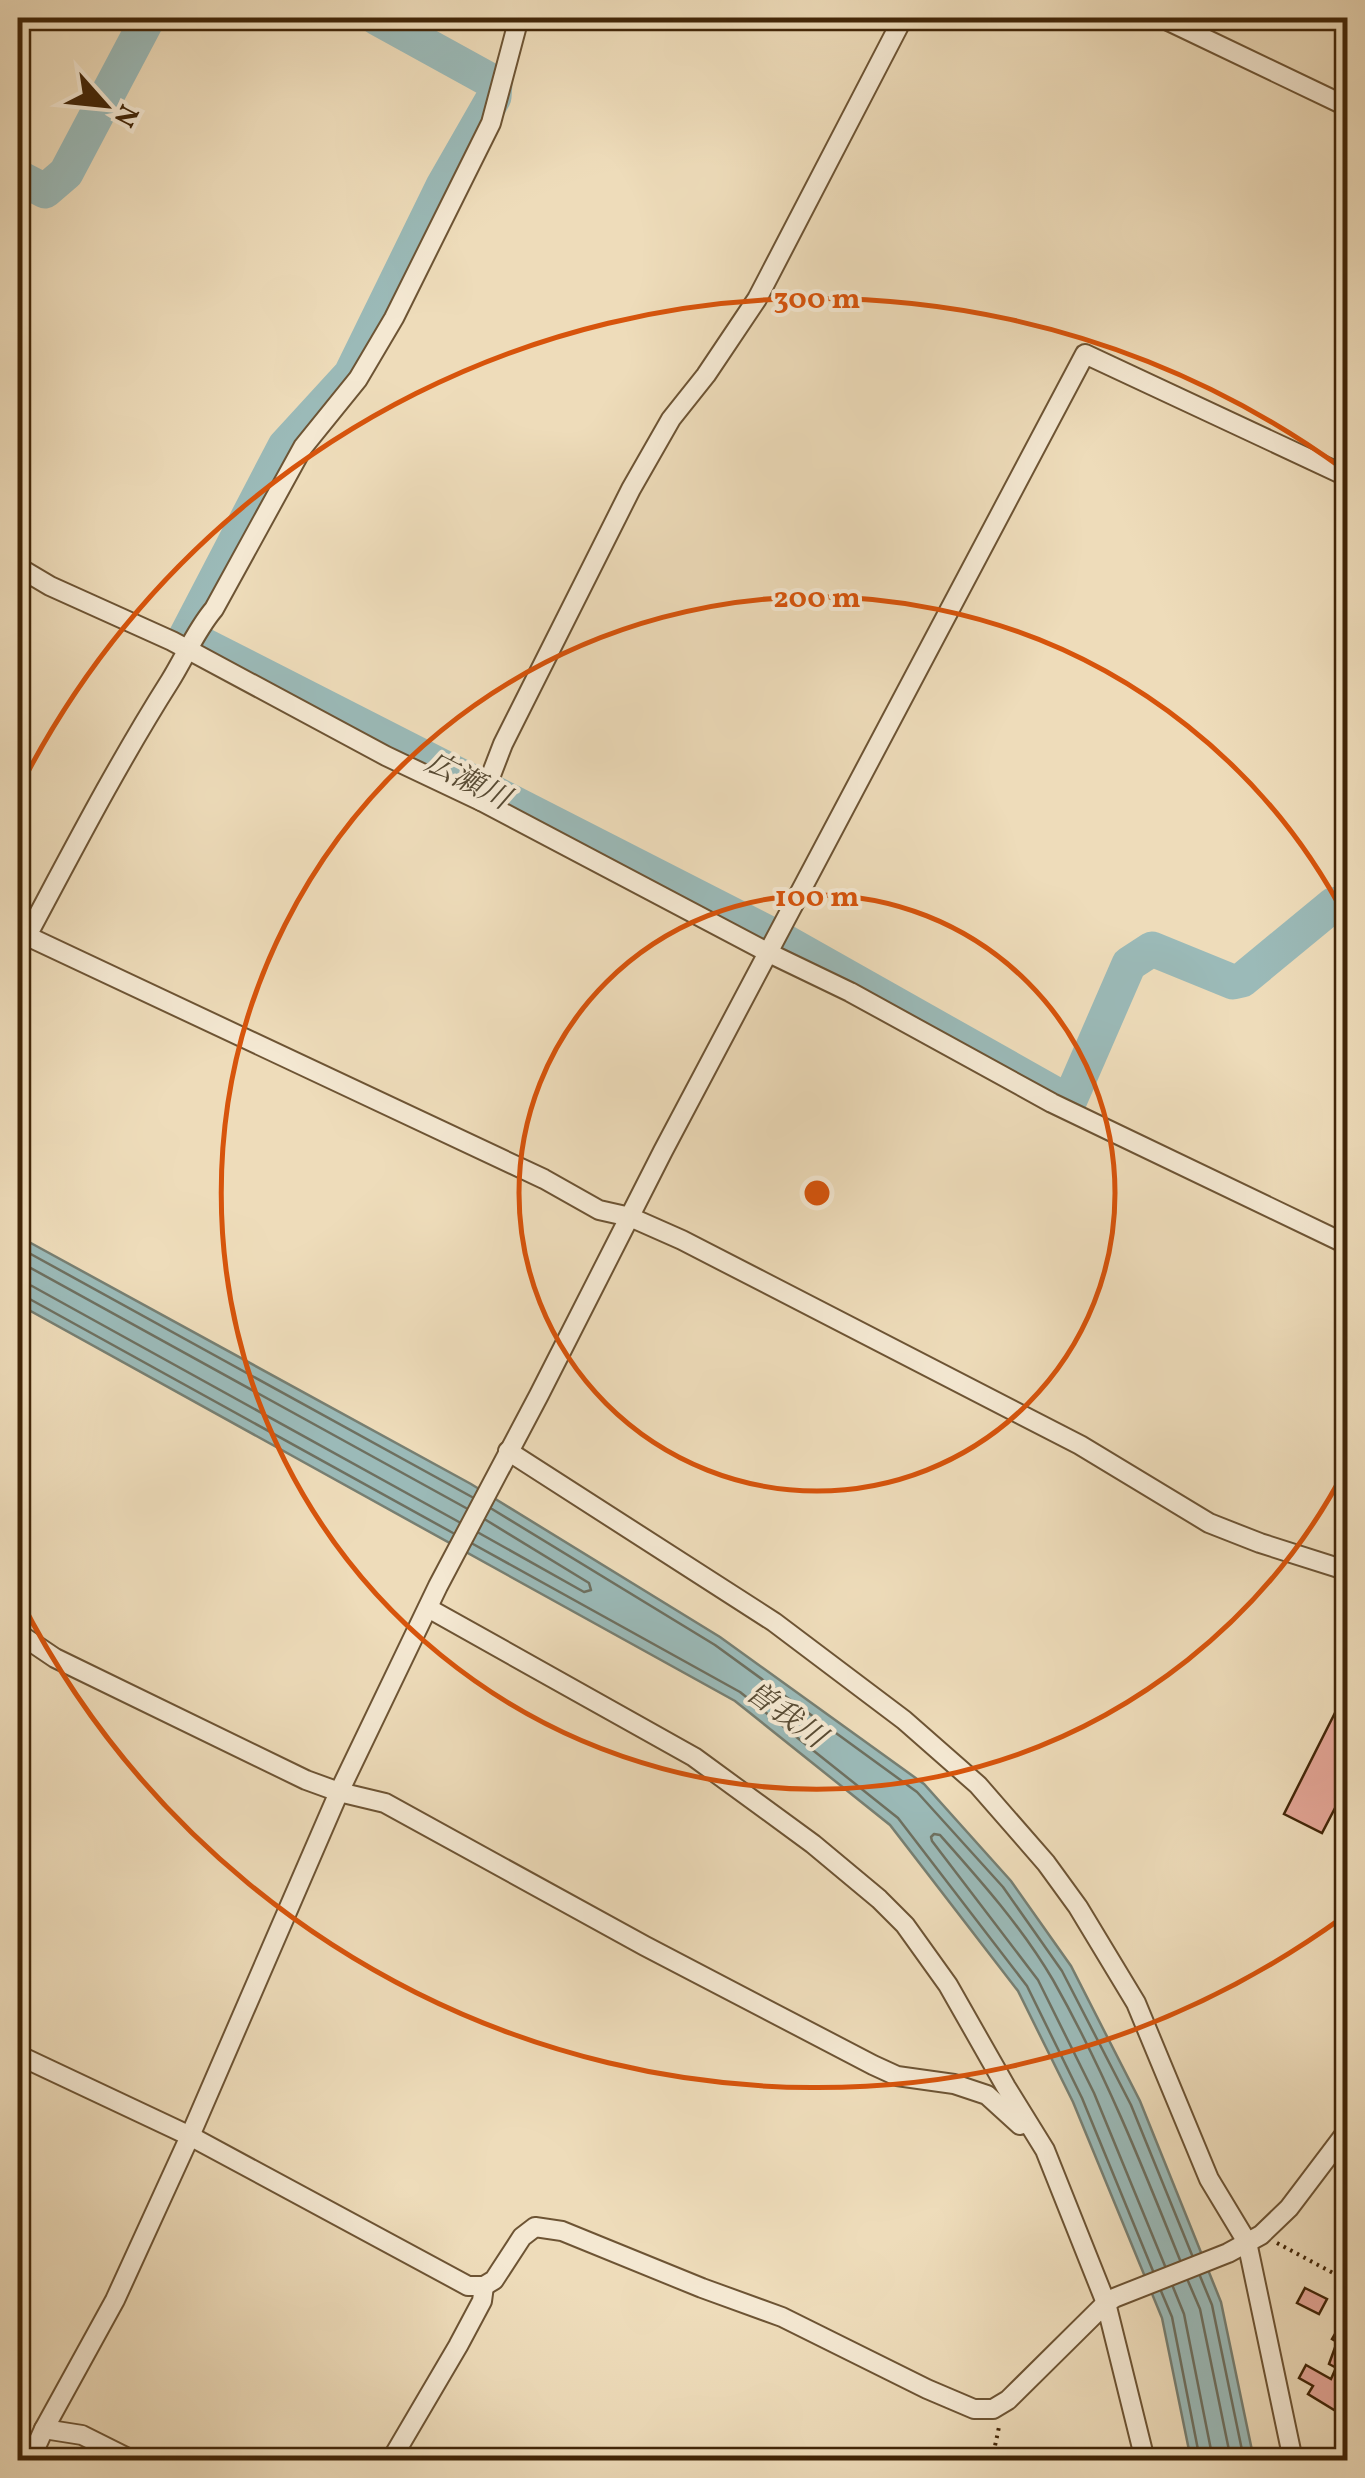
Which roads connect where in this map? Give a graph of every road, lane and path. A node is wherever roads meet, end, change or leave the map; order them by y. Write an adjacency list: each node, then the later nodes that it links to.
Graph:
1 (518, 18): 7 (street)
2 (904, 18): 8 (street)
3 (1162, 18): 4 (street)
4 (1348, 107)
5 (1348, 477): 9 (street)
6 (18, 567): 7 (street)
7 (188, 652): 8 (street); 10 (street)
8 (480, 801): 9 (street)
9 (769, 953): 10 (street); 11 (street)
10 (630, 1217): 12 (street); 13 (street)
11 (1348, 1246)
12 (508, 1451): 14 (street); 21 (street)
13 (1348, 1571)
14 (428, 1608): 16 (street); 20 (street)
15 (18, 1633): 16 (street)
16 (338, 1792): 19 (street); 20 (street)
17 (18, 2056): 19 (street)
18 (1348, 2130): 21 (street)
19 (190, 2136): 23 (street); 26 (street)
20 (1045, 2150): 24 (street)
21 (1254, 2239): 22 (path); 24 (street); 32 (street)
22 (1348, 2281)
23 (484, 2286): 25 (street); 29 (street)
24 (1110, 2300): 25 (street); 31 (street)
25 (994, 2409): 30 (path)
26 (44, 2428): 27 (street); 28 (street)
27 (30, 2460)
28 (132, 2460)
29 (390, 2460)
30 (992, 2460)
31 (1145, 2460)
32 (1293, 2460)

